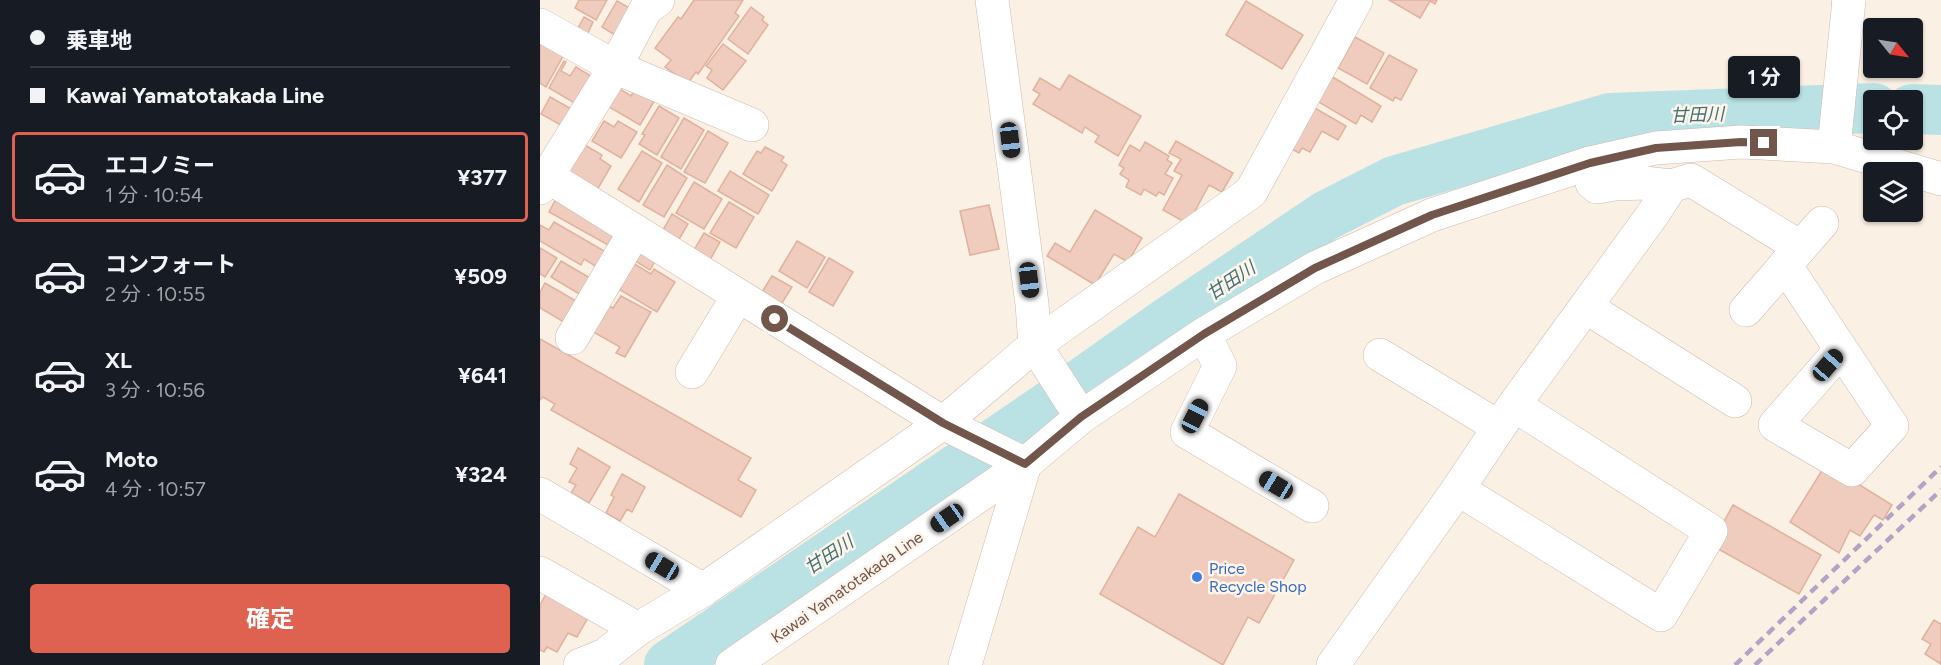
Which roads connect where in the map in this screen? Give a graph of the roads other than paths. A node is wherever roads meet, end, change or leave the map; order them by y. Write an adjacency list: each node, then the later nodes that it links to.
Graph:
1 (658, 0): 6 (street)
2 (992, 0): 22 (street)
3 (1356, 0): 22 (street)
4 (1848, 0): 8 (street)
5 (540, 25): 6 (street)
6 (615, 67): 7 (street); 10 (street)
7 (752, 125)
8 (1836, 135): 9 (street, Kawai Yamatotakada Line); 11 (street, Kawai Yamatotakada Line)
9 (1590, 163): 12 (street); 19 (street, Kawai Yamatotakada Line)
10 (546, 170): 14 (street)
11 (1941, 179)
12 (1671, 186): 15 (street); 17 (street)
13 (1822, 223): 15 (street)
14 (635, 231): 16 (street); 20 (street)
15 (1792, 256): 18 (street); 21 (street)
16 (738, 296): 24 (street); 28 (street)
17 (1586, 307): 25 (street); 27 (street)
18 (1746, 310)
19 (1204, 334): 26 (street, Kawai Yamatotakada Line); 32 (street)
20 (572, 338)
21 (1841, 350)
22 (1042, 355): 26 (street); 28 (street)
23 (1380, 355): 27 (street)
24 (692, 372)
25 (1735, 401)
26 (1077, 410): 29 (street, Kawai Yamatotakada Line)
27 (1507, 416): 30 (street); 30 (street)
28 (951, 427): 29 (street); 34 (street)
29 (1013, 458): 37 (street, Kawai Yamatotakada Line); 38 (street)
30 (1458, 489): 39 (street)
31 (540, 494): 34 (street)
32 (1312, 506)
33 (540, 573): 35 (street)
34 (703, 590): 35 (street)
35 (638, 629): 36 (street)
36 (580, 665)
37 (732, 665)
38 (964, 665)
39 (1333, 665)

